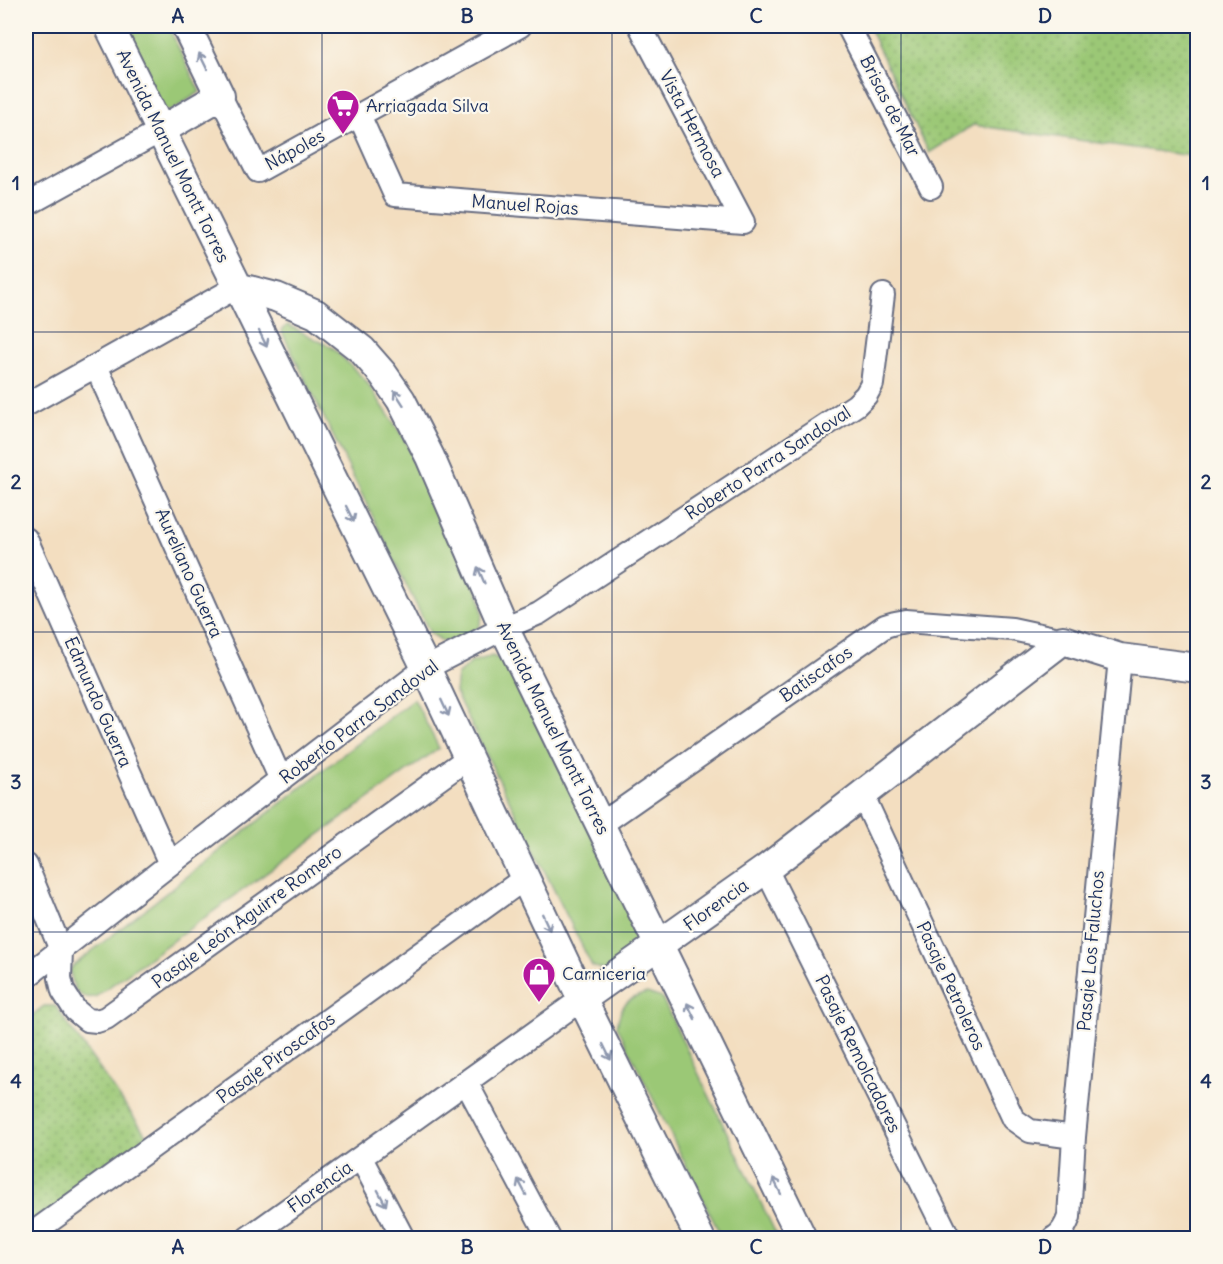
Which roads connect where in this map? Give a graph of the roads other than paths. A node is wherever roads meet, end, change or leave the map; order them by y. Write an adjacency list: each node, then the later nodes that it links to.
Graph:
1 (109, 26): 8 (street, Avenida Manuel Montt Torres)
2 (186, 26): 6 (street, one-way to 2)
3 (519, 26): 7 (street, Nápoles)
4 (640, 26): 11 (street, Vista Hermosa)
5 (848, 26): 9 (street, Brisas de Mar)
6 (220, 96): 7 (street, Nápoles); 8 (street)
7 (359, 115): 11 (street, Manuel Rojas)
8 (160, 131): 10 (street); 12 (street, Avenida Manuel Montt Torres)
9 (931, 187)
10 (26, 206)
11 (743, 222)
12 (237, 287): 14 (street); 17 (street, Avenida Manuel Montt Torres, one-way to 12); 20 (street, Avenida Manuel Montt Torres, one-way to 20)
13 (883, 295): 17 (street, Roberto Parra Sandoval)
14 (96, 366): 15 (street); 23 (street, Aureliano Guerra)
15 (26, 405)
16 (26, 539): 26 (street, Edmundo Guerra)
17 (504, 628): 20 (street, Roberto Parra Sandoval); 25 (street, Avenida Manuel Montt Torres)
18 (1063, 640): 19 (street); 24 (street, Florencia); 25 (street, Batiscafos)
19 (1120, 658): 21 (street); 35 (street, Pasaje Los Faluchos)
20 (426, 668): 22 (street, Avenida Manuel Montt Torres, one-way to 22); 23 (street, Roberto Parra Sandoval)
21 (1197, 668)
22 (468, 758): 29 (street, Avenida Manuel Montt Torres); 31 (street, Pasaje León Aguirre Romero)
23 (281, 780): 26 (street, Roberto Parra Sandoval)
24 (862, 794): 28 (street, Florencia); 35 (street, Pasaje Petroleros)
25 (600, 825): 30 (street, Avenida Manuel Montt Torres)
26 (170, 864): 31 (street, Roberto Parra Sandoval)
27 (26, 865): 31 (street)
28 (766, 869): 30 (street, Florencia); 43 (street, Pasaje Remolcadores)
29 (525, 878): 33 (street, Avenida Manuel Montt Torres, one-way to 33); 37 (street, Pasaje Piroscafos)
30 (659, 945): 33 (street, Florencia); 42 (street, Avenida Manuel Montt Torres, one-way to 30)
31 (61, 950): 32 (street, Roberto Parra Sandoval)
32 (26, 977)
33 (582, 999): 34 (street, Florencia); 41 (street, Avenida Manuel Montt Torres, one-way to 41)
34 (466, 1082): 36 (street, Florencia); 40 (street, one-way to 34)
35 (1074, 1137): 44 (street, Pasaje Los Faluchos)
36 (361, 1158): 38 (street, Florencia); 39 (street, one-way to 39)
37 (26, 1239)
38 (248, 1239)
39 (403, 1239)
40 (549, 1239)
41 (700, 1239)
42 (802, 1239)
43 (950, 1239)
44 (1054, 1239)

